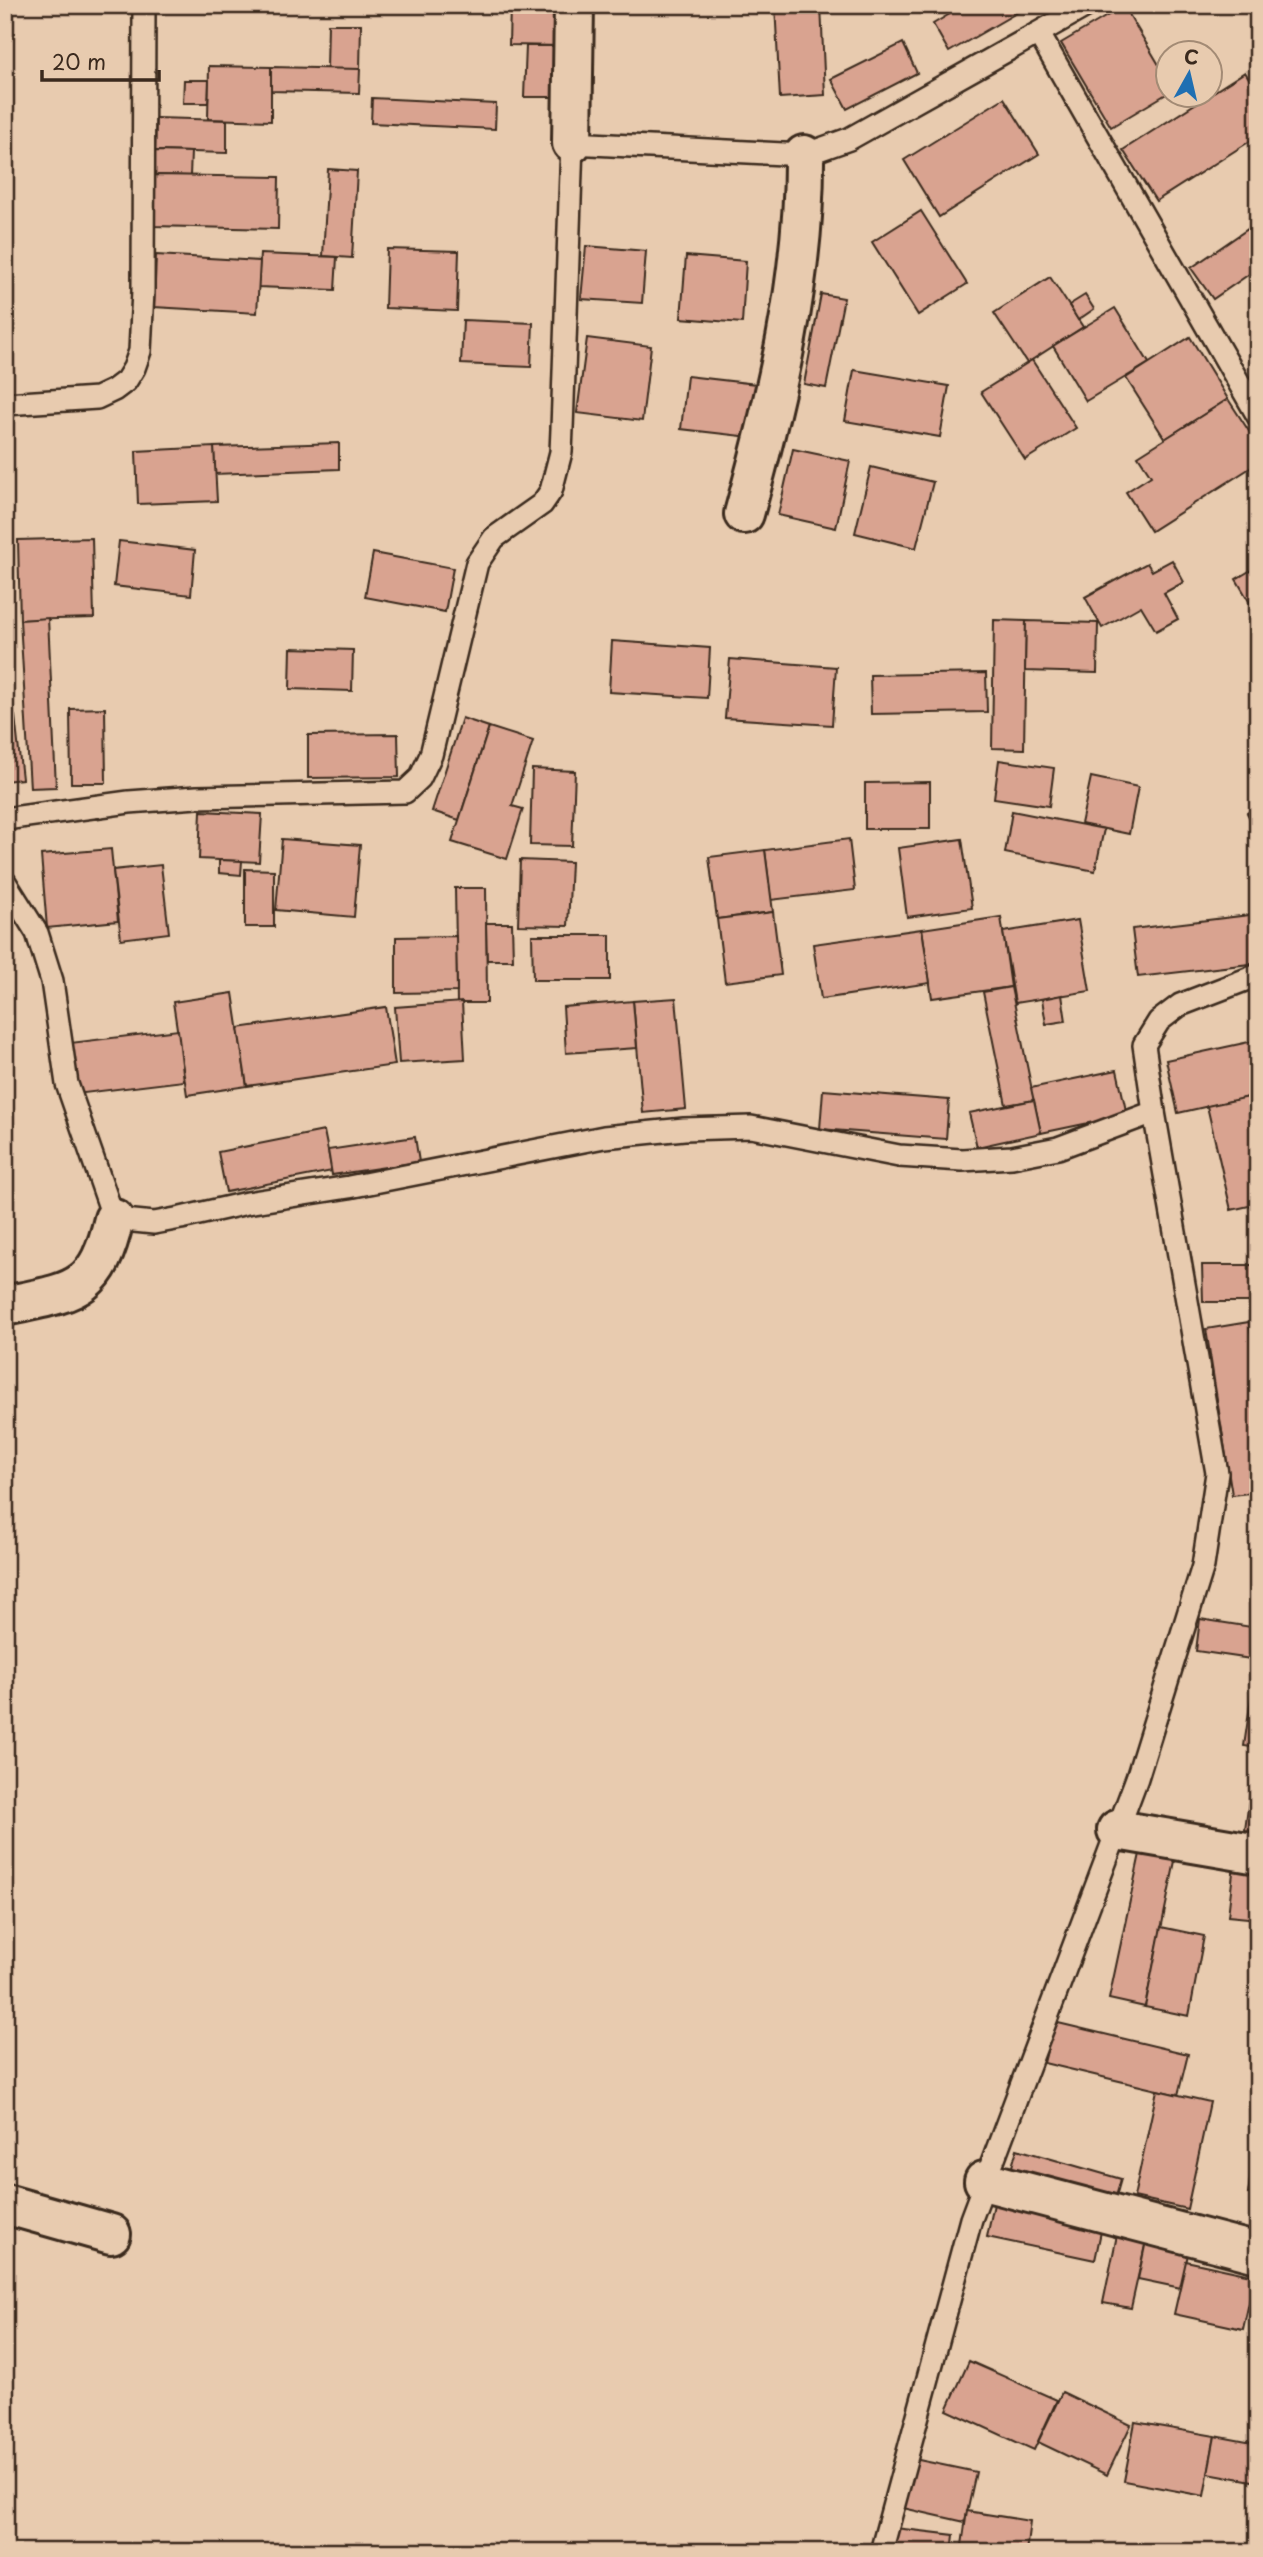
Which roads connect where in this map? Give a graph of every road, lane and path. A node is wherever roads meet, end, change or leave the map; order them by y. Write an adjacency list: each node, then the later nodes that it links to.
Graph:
1 (144, 5): 7 (lane)
2 (574, 5): 5 (street)
3 (1088, 5): 4 (lane)
4 (1039, 34): 6 (lane); 8 (lane)
5 (572, 143): 6 (lane); 10 (lane)
6 (804, 155): 9 (street)
7 (5, 404)
8 (1258, 416)
9 (744, 514)
10 (5, 819)
11 (5, 883): 14 (lane)
12 (1258, 975): 13 (lane)
13 (1154, 1112): 14 (lane); 16 (lane)
14 (114, 1219): 15 (street)
15 (5, 1306)
16 (1117, 1830): 17 (street); 18 (lane)
17 (1258, 1854)
18 (984, 2181): 21 (street); 22 (lane)
19 (5, 2204): 20 (street)
20 (111, 2234)
21 (1258, 2253)
22 (881, 2552)

